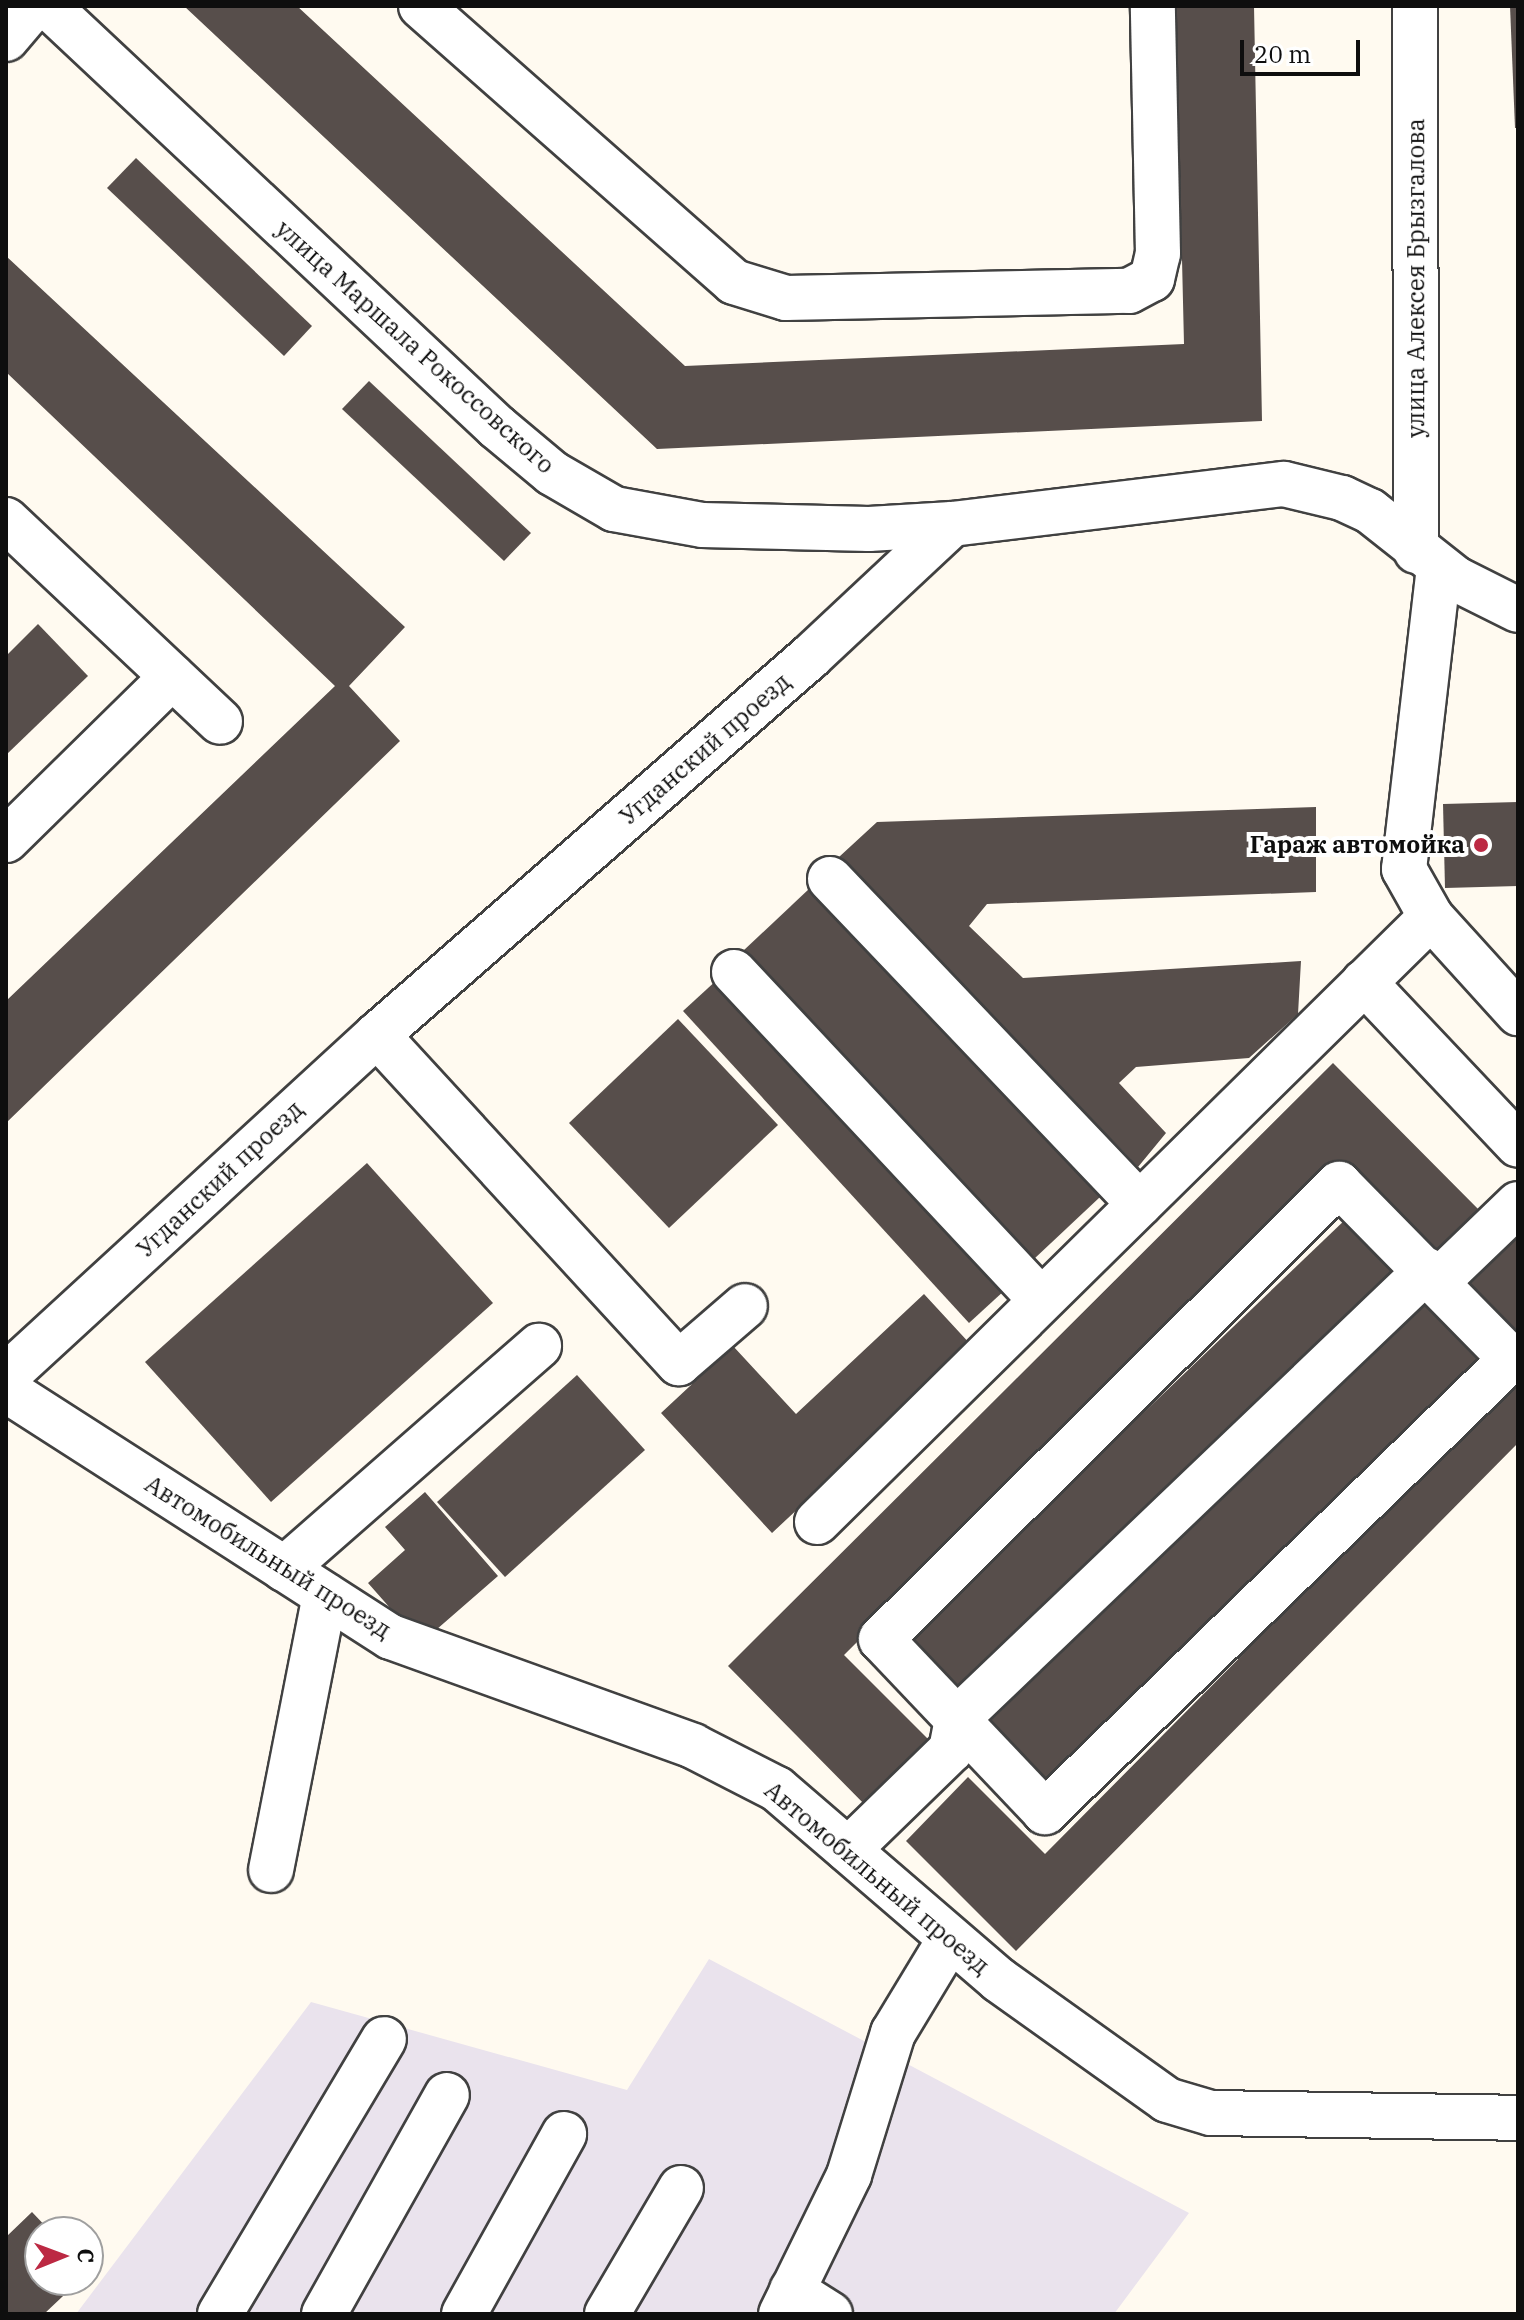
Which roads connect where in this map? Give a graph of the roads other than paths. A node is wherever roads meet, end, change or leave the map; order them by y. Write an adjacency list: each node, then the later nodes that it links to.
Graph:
1 (421, 6): 2 (street)
2 (1153, 6)
3 (1415, 6): 8 (street, улица Алексея Брызгалова)
4 (61, 11): 5 (street); 7 (street, улица Маршала Рокоссовского)
5 (6, 39)
6 (6, 520): 10 (street)
7 (952, 524): 8 (street); 18 (street, Угданский проезд)
8 (1427, 559): 9 (street); 14 (street, улица Алексея Брызгалова)
9 (1518, 610)
10 (172, 677): 11 (street); 12 (street)
11 (220, 722)
12 (6, 840)
13 (830, 879): 20 (street)
14 (1431, 917): 16 (street); 17 (street, улица Алексея Брызгалова)
15 (734, 972): 23 (street)
16 (1364, 982): 19 (street); 20 (street)
17 (1518, 1013)
18 (377, 1035): 24 (street); 26 (street, Угданский проезд)
19 (1518, 1145)
20 (1140, 1204): 23 (street)
21 (1518, 1204): 22 (street)
22 (1433, 1275): 31 (street); 31 (street); 31 (street)
23 (1041, 1300): 28 (street)
24 (745, 1306)
25 (539, 1346): 29 (street)
26 (6, 1376)
27 (6, 1390): 29 (street, Автомобильный проезд)
28 (817, 1522)
29 (284, 1569): 30 (street, Автомобильный проезд)
30 (325, 1595): 32 (street, Автомобильный проезд); 33 (street)
31 (957, 1719): 32 (street)
32 (848, 1850): 34 (street, Автомобильный проезд)
33 (271, 1870)
34 (950, 1939): 37 (street, Автомобильный проезд); 40 (street)
35 (384, 2039): 41 (street)
36 (447, 2095): 42 (street)
37 (1518, 2118)
38 (564, 2134): 43 (street)
39 (681, 2188): 44 (street)
40 (786, 2302): 45 (street)
41 (220, 2314)
42 (324, 2314)
43 (464, 2314)
44 (607, 2314)
45 (830, 2314)

